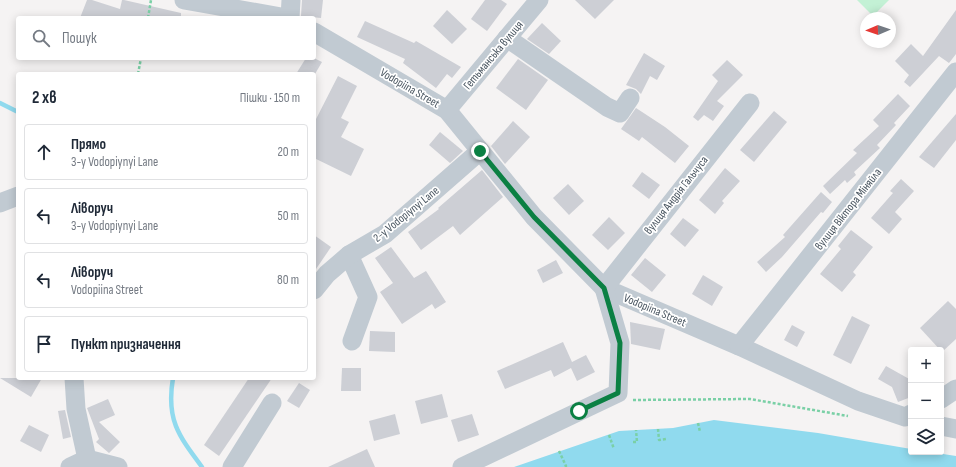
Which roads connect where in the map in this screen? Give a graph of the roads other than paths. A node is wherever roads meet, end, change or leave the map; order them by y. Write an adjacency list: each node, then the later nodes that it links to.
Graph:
1 (184, 0): 4 (street)
2 (291, 0): 5 (street)
3 (539, 0): 7 (street, Гетьманська вулиця)
4 (276, 16)
5 (290, 16)
6 (316, 33): 11 (street, Vodopiina Street)
7 (507, 38): 9 (street); 11 (street, Гетьманська вулиця)
8 (956, 72): 19 (street, вулиця Віктора Міняйла)
9 (630, 98)
10 (750, 103): 17 (street, вулиця Андрія Гальчуса)
11 (447, 110): 12 (street, Vodopiina Street)
12 (480, 151): 15 (street, 2-y Vodopiynyi Lane); 17 (street, Vodopiina Street)
13 (16, 197): 14 (street)
14 (0, 203)
15 (349, 255): 16 (street, 2-y Vodopiynyi Lane); 18 (street)
16 (316, 288)
17 (604, 288): 19 (street, Vodopiina Street); 31 (street)
18 (352, 341)
19 (739, 346): 24 (street, Vodopiina Street)
20 (74, 380): 27 (street)
21 (956, 389): 22 (street)
22 (944, 397)
23 (272, 403): 30 (street)
24 (908, 417)
25 (944, 427): 26 (street)
26 (956, 429)
27 (87, 459): 28 (street); 29 (street)
28 (70, 467)
29 (118, 467)
30 (232, 467)
31 (462, 467)

